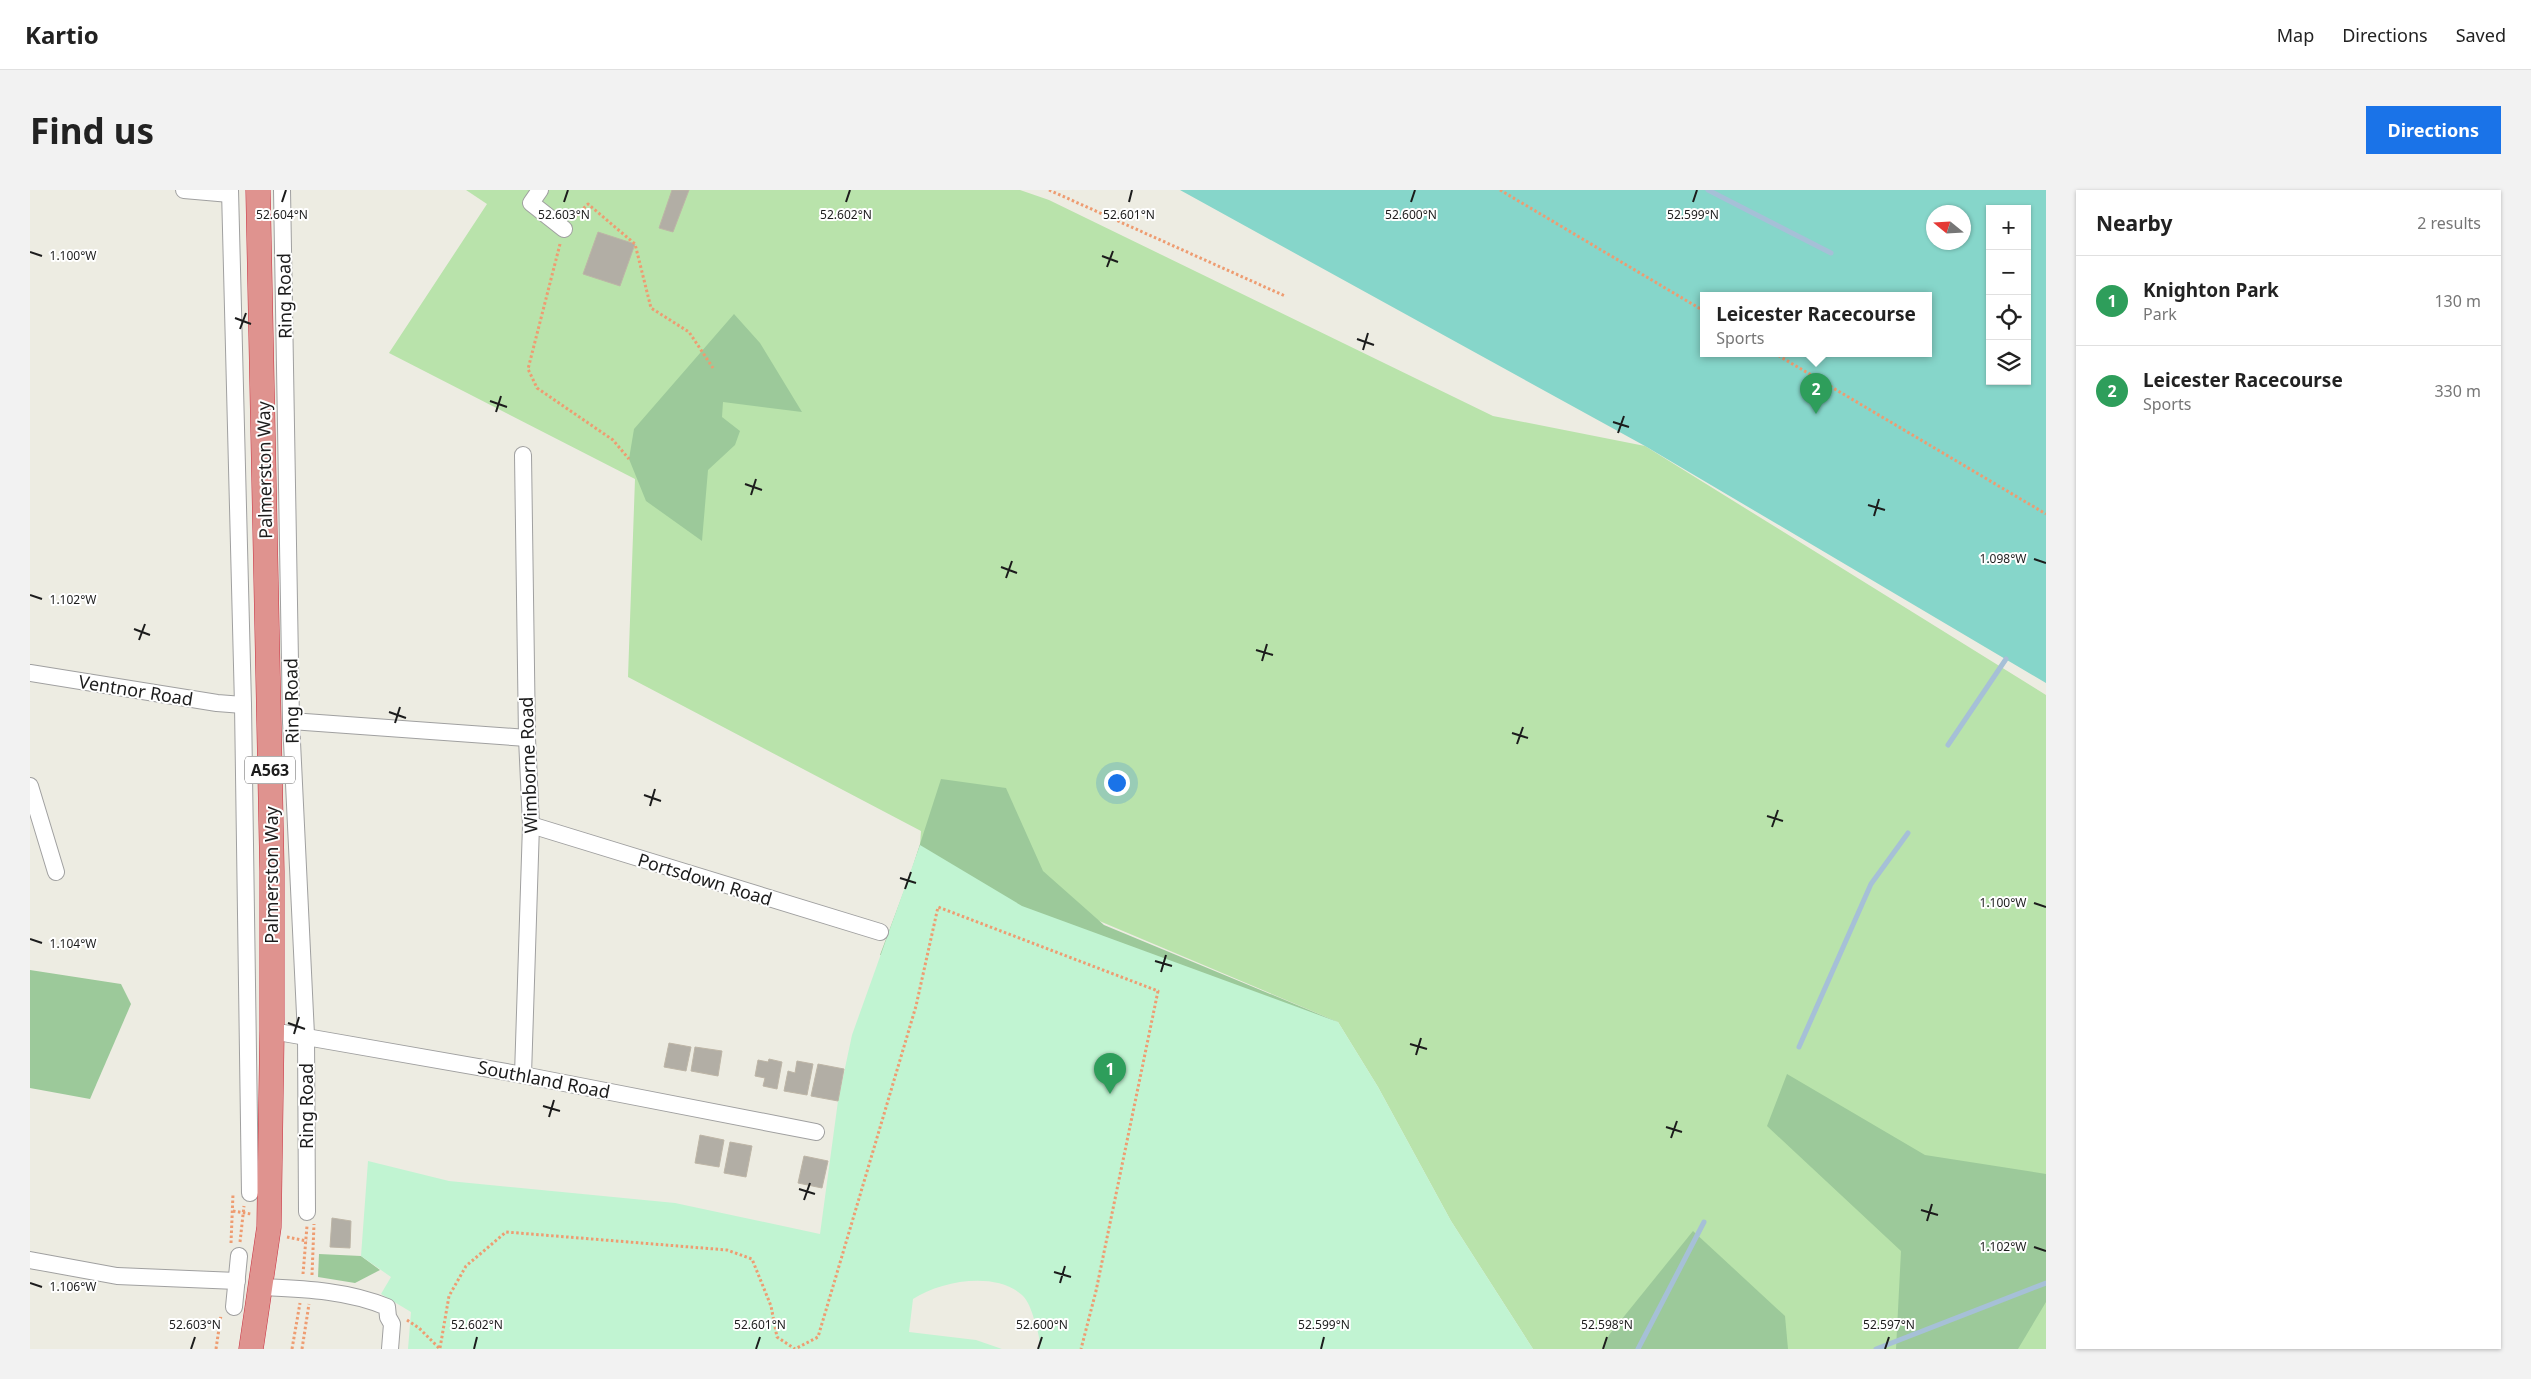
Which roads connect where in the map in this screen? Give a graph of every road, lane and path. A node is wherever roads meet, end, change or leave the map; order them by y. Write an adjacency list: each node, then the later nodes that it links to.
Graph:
1 (184, 190): 7 (street)
2 (258, 190): 24 (highway, Palmerston Way / A563)
3 (282, 190): 18 (street, Ring Road)
4 (540, 190): 8 (street)
5 (1049, 190): 9 (path)
6 (1500, 190): 10 (path)
7 (230, 192): 17 (street)
8 (564, 229): 12 (path); 14 (path)
9 (1285, 296)
10 (1700, 308)
11 (1781, 357): 15 (path)
12 (713, 368)
13 (522, 455): 19 (street, Wimborne Road)
14 (628, 459)
15 (2046, 514)
16 (30, 674): 17 (street, Ventnor Road)
17 (243, 705): 28 (street)
18 (291, 722): 19 (street); 25 (street, Ring Road)
19 (527, 738): 21 (street, Wimborne Road)
20 (30, 786): 22 (street)
21 (531, 825): 23 (street, Portsdown Road); 26 (street, Wimborne Road)
22 (56, 872)
23 (880, 932)
24 (272, 1030): 25 (street, Southland Road); 34 (highway, Palmerston Way / A563)
25 (306, 1035): 26 (street, Southland Road); 30 (street, Ring Road)
26 (523, 1075): 27 (street, Southland Road)
27 (816, 1132)
28 (242, 1192): 29 (path)
29 (233, 1211): 31 (path); 31 (path)
30 (307, 1212)
31 (239, 1256): 33 (street)
32 (30, 1260): 33 (street)
33 (237, 1281): 35 (street)
34 (260, 1287): 36 (street); 37 (highway, Palmerston Way / A563)
35 (234, 1307)
36 (387, 1307): 38 (street); 39 (path)
37 (251, 1349)
38 (390, 1349)
39 (440, 1349): 40 (path)
40 (1081, 1349)

